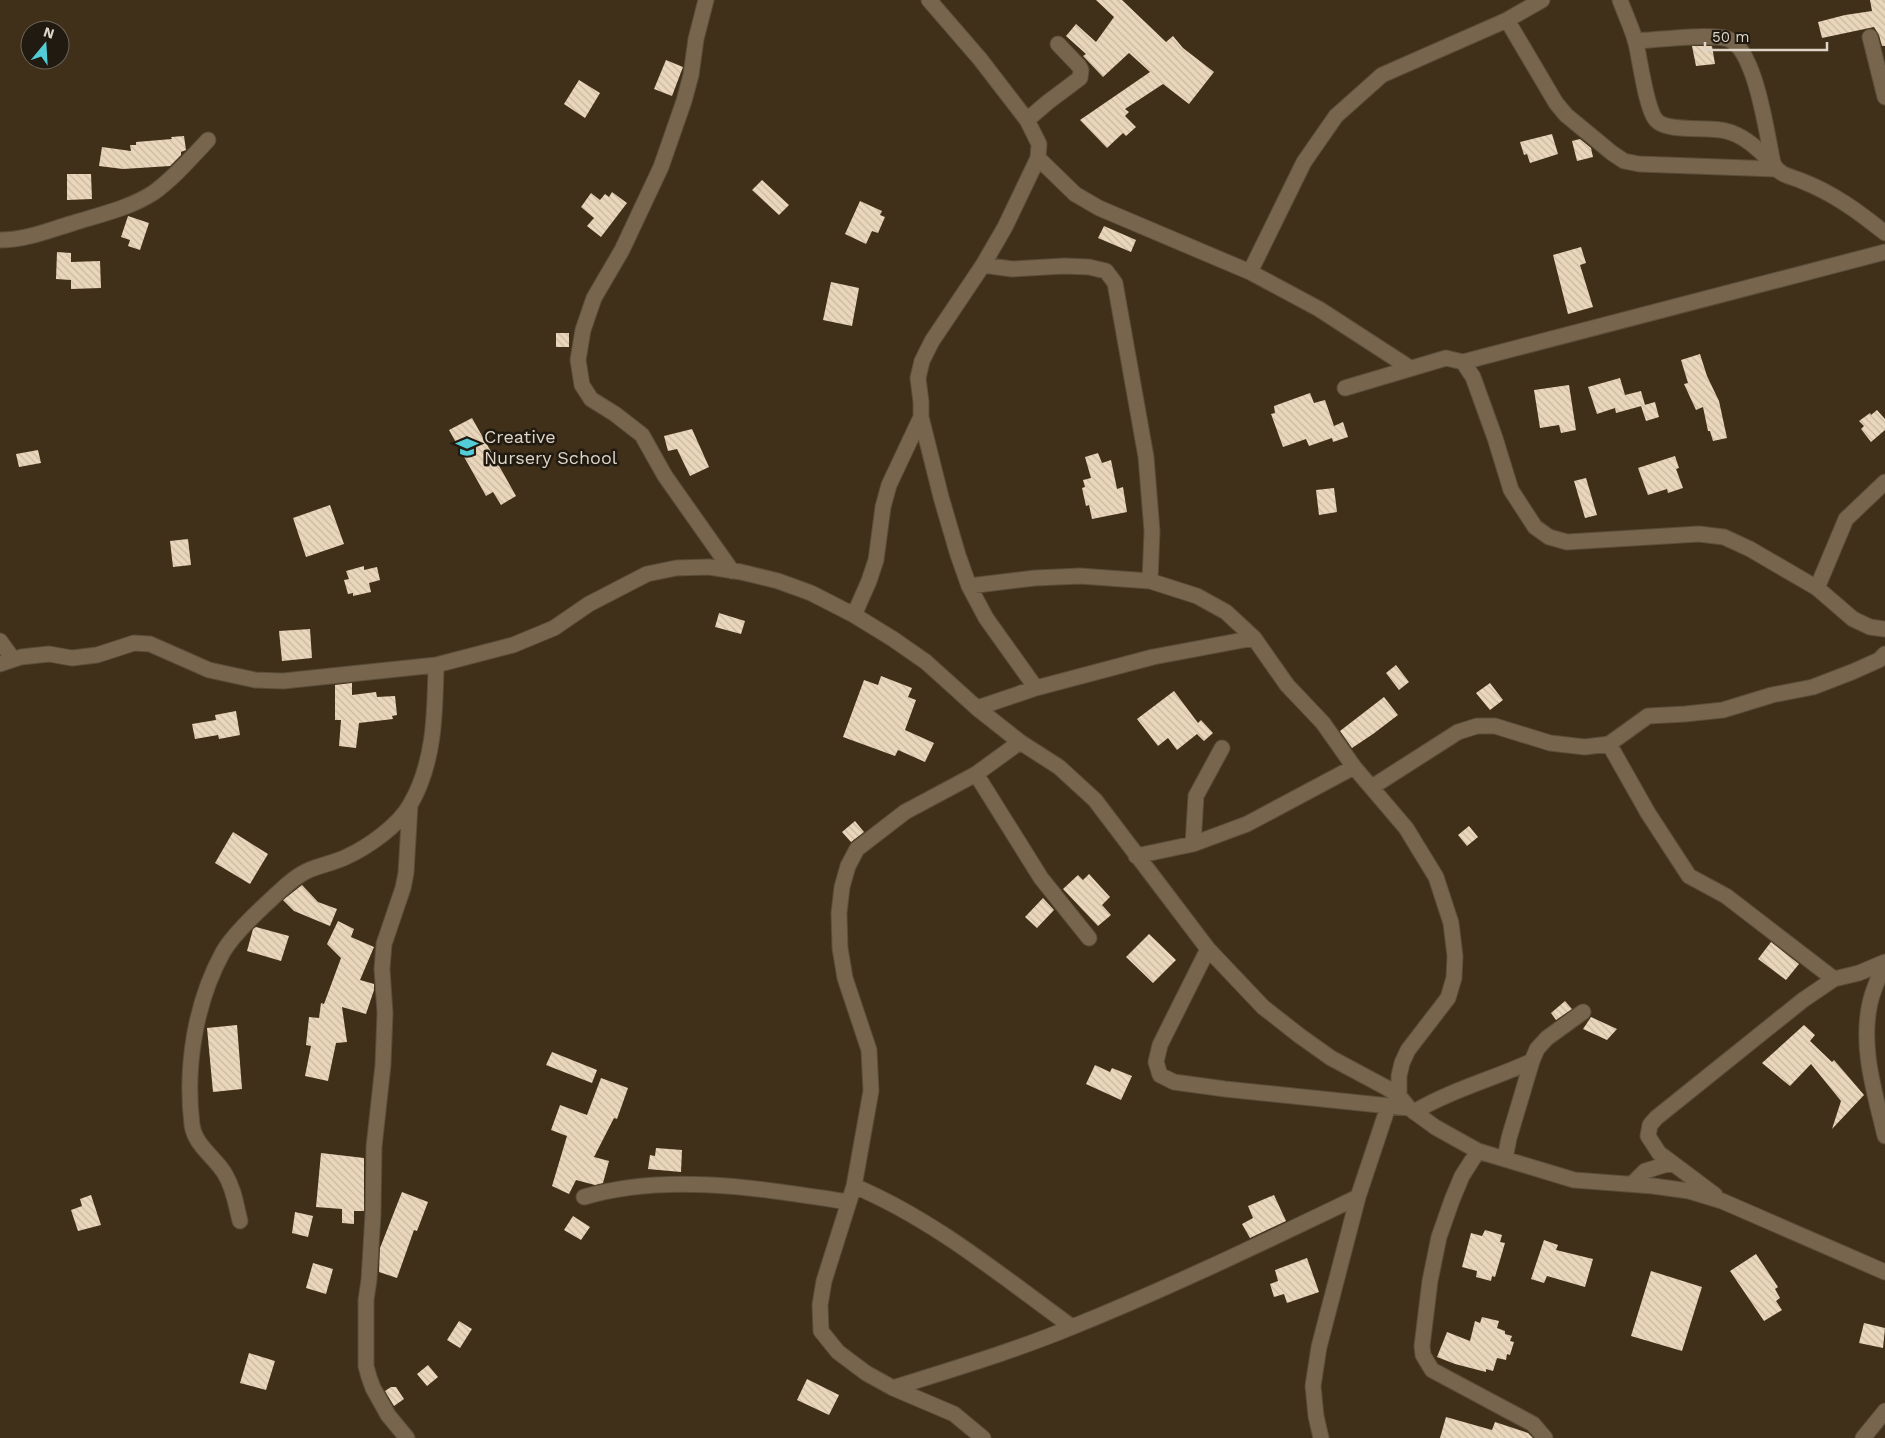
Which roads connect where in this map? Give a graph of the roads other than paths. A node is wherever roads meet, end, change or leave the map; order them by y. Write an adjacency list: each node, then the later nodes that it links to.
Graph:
1 (706, 0): 24 (street)
2 (928, 0): 10 (street)
3 (1620, 0): 7 (street)
4 (1539, 1): 5 (street)
5 (1507, 20): 13 (street); 18 (street)
6 (1870, 37): 9 (street)
7 (1635, 41): 13 (street); 13 (street)
8 (1058, 44): 10 (street)
9 (1885, 97)
10 (1027, 120): 12 (street)
11 (208, 140): 15 (street)
12 (1038, 158): 17 (street); 18 (street)
13 (1774, 166): 14 (street)
14 (1885, 234)
15 (0, 240)
16 (1885, 252): 19 (street)
17 (983, 265): 22 (street); 25 (street)
18 (1250, 272): 20 (street)
19 (1463, 362): 20 (street); 27 (street)
20 (1410, 368): 21 (street)
21 (1345, 388)
22 (920, 417): 26 (street); 28 (street)
23 (1885, 482): 27 (street)
24 (732, 570): 28 (street); 34 (street)
25 (1150, 580): 26 (street); 30 (street)
26 (969, 586): 35 (street)
27 (1817, 588): 29 (street)
28 (854, 615): 36 (street)
29 (1885, 629)
30 (1254, 638): 35 (street); 40 (street)
31 (0, 641): 33 (street)
32 (1885, 654): 38 (street)
33 (7, 662): 34 (street)
34 (436, 665): 43 (street)
35 (1036, 688): 36 (street)
36 (977, 708): 37 (street)
37 (1020, 742): 41 (street); 45 (street)
38 (1609, 744): 42 (street); 49 (street)
39 (1222, 748): 44 (street)
40 (1354, 767): 42 (street); 44 (street)
41 (976, 774): 46 (street); 59 (street)
42 (1372, 787): 52 (street)
43 (410, 805): 64 (street); 69 (street)
44 (1193, 844): 45 (street)
45 (1136, 856): 47 (street)
46 (1089, 938)
47 (1208, 949): 52 (street); 52 (street)
48 (1885, 963): 49 (street); 54 (street)
49 (1834, 979): 57 (street)
50 (1583, 1012): 51 (street)
51 (1532, 1061): 53 (street); 56 (street)
52 (1393, 1102): 53 (street); 61 (street)
53 (1412, 1110): 55 (street)
54 (1885, 1136)
55 (1478, 1150): 56 (street); 72 (street)
56 (1505, 1158): 58 (street)
57 (1671, 1163): 58 (street); 62 (street)
58 (1632, 1184): 62 (street)
59 (854, 1186): 63 (street); 66 (street)
60 (584, 1197): 63 (street)
61 (1358, 1197): 66 (street); 71 (street)
62 (1722, 1201): 65 (street)
63 (849, 1202): 67 (street)
64 (240, 1221)
65 (1885, 1272)
66 (1072, 1327): 67 (street)
67 (894, 1388): 70 (street)
68 (1885, 1411): 73 (street)
69 (407, 1438)
70 (983, 1438)
71 (1321, 1438)
72 (1546, 1438)
73 (1863, 1438)

